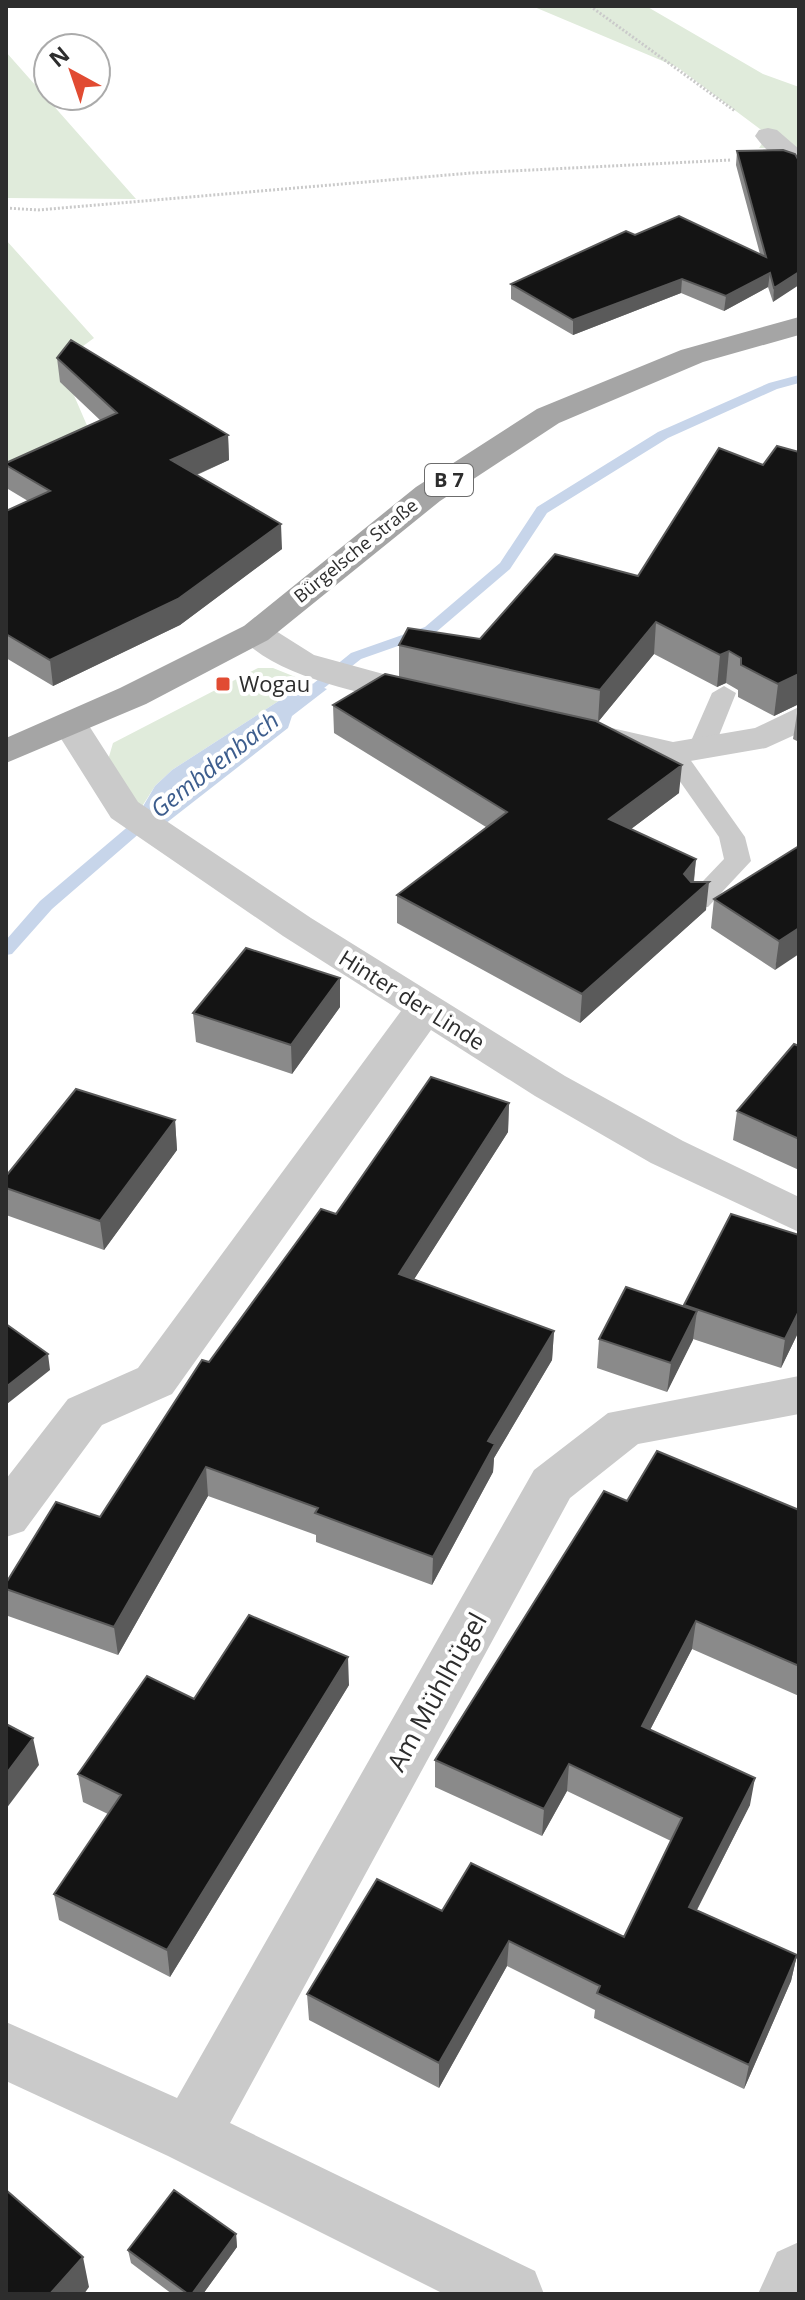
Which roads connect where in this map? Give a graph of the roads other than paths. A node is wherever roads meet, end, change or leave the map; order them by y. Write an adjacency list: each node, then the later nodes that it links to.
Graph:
1 (768, 136): 2 (street)
2 (796, 157)
3 (799, 326): 4 (main road, Bürgelsche Straße / B 7)
4 (256, 633): 6 (street); 9 (main road, Bürgelsche Straße / B 7)
5 (724, 693): 10 (lane)
6 (460, 705)
7 (799, 718): 10 (street)
8 (551, 725): 10 (street)
9 (71, 726): 11 (main road, Bürgelsche Straße / B 7); 13 (street, Hinter der Linde)
10 (687, 751): 12 (lane)
11 (6, 752)
12 (698, 901)
13 (424, 1010): 14 (street, Hinter der Linde); 16 (street)
14 (799, 1216)
15 (799, 1395): 18 (street, Am Mühlhügel)
16 (6, 1517)
17 (6, 2051): 18 (street)
18 (190, 2135): 20 (street)
19 (799, 2274): 21 (street)
20 (512, 2294)
21 (790, 2294)

